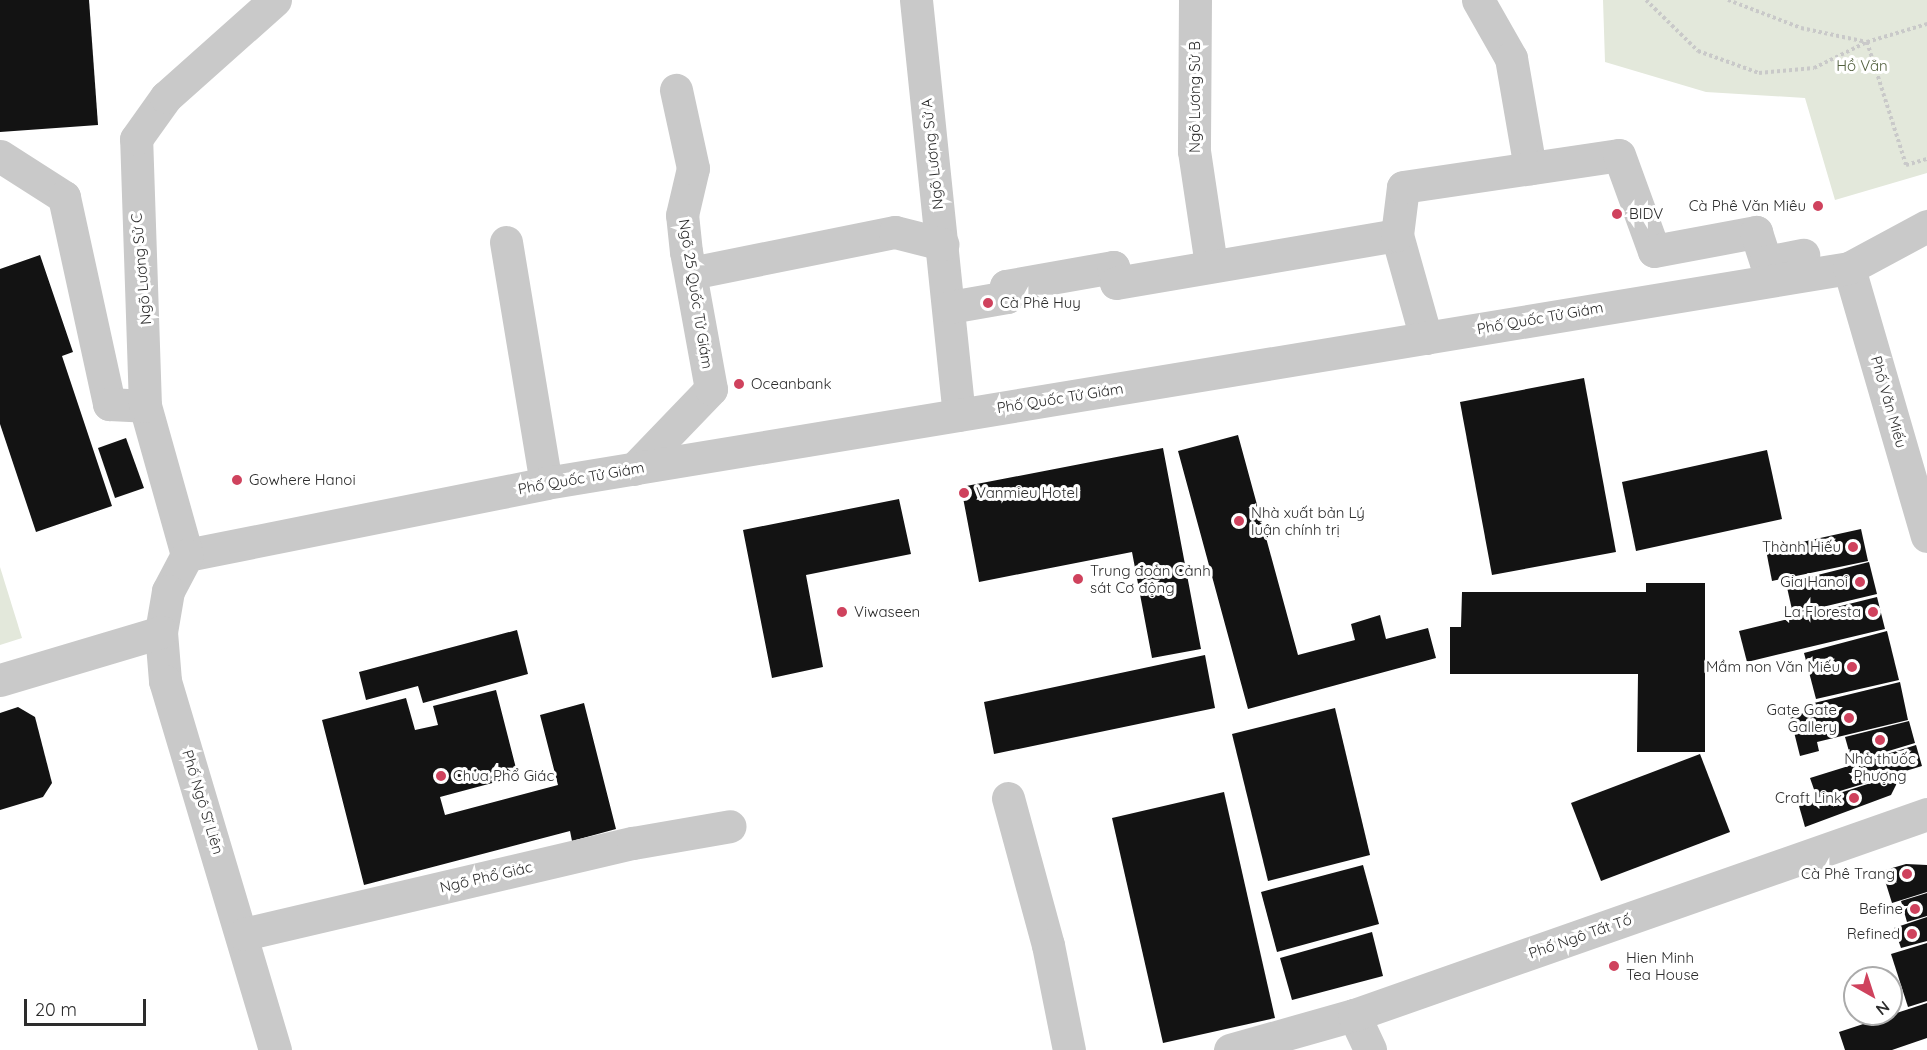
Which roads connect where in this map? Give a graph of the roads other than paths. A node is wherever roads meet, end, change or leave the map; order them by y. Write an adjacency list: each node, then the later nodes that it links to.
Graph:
1 (275, 0): 17 (street, Ngõ Lương Sử C)
2 (916, 0): 11 (street, Ngõ Lương Sử A)
3 (1195, 0): 13 (street, Ngõ Lương Sử B)
4 (1478, 0): 7 (street)
5 (676, 90): 14 (street, Ngõ 25 Quốc Tử Giám)
6 (0, 156): 17 (street)
7 (1530, 168): 9 (street); 12 (street)
8 (1927, 226): 12 (street, Phố Quốc Tử Giám)
9 (1397, 235): 13 (street); 16 (street)
10 (506, 242): 20 (street)
11 (942, 244): 14 (street); 15 (street, Ngõ Lương Sử A)
12 (1856, 263): 16 (street, Phố Quốc Tử Giám); 21 (street, Phố Văn Miếu)
13 (1211, 265): 15 (street)
14 (691, 273): 19 (street, Ngõ 25 Quốc Tử Giám)
15 (950, 307): 18 (street, Ngõ Lương Sử A)
16 (1426, 338): 18 (street, Phố Quốc Tử Giám)
17 (145, 406): 22 (street, Ngõ Lương Sử C)
18 (959, 415): 19 (street, Phố Quốc Tử Giám)
19 (634, 469): 20 (street, Phố Quốc Tử Giám)
20 (546, 483): 22 (street, Phố Quốc Tử Giám)
21 (1927, 536)
22 (187, 555): 23 (street, Phố Ngô Sĩ Liên)
23 (160, 632): 24 (street); 28 (street, Phố Ngô Sĩ Liên)
24 (0, 680)
25 (1008, 798): 31 (street)
26 (1927, 814): 29 (street, Phố Ngô Tất Tố)
27 (730, 826): 28 (street, Ngõ Phổ Giác)
28 (244, 934): 30 (street, Phố Ngô Sĩ Liên)
29 (1354, 1015): 32 (street, Phố Ngô Tất Tố); 33 (street)
30 (275, 1050)
31 (1069, 1050)
32 (1230, 1050)
33 (1370, 1050)

